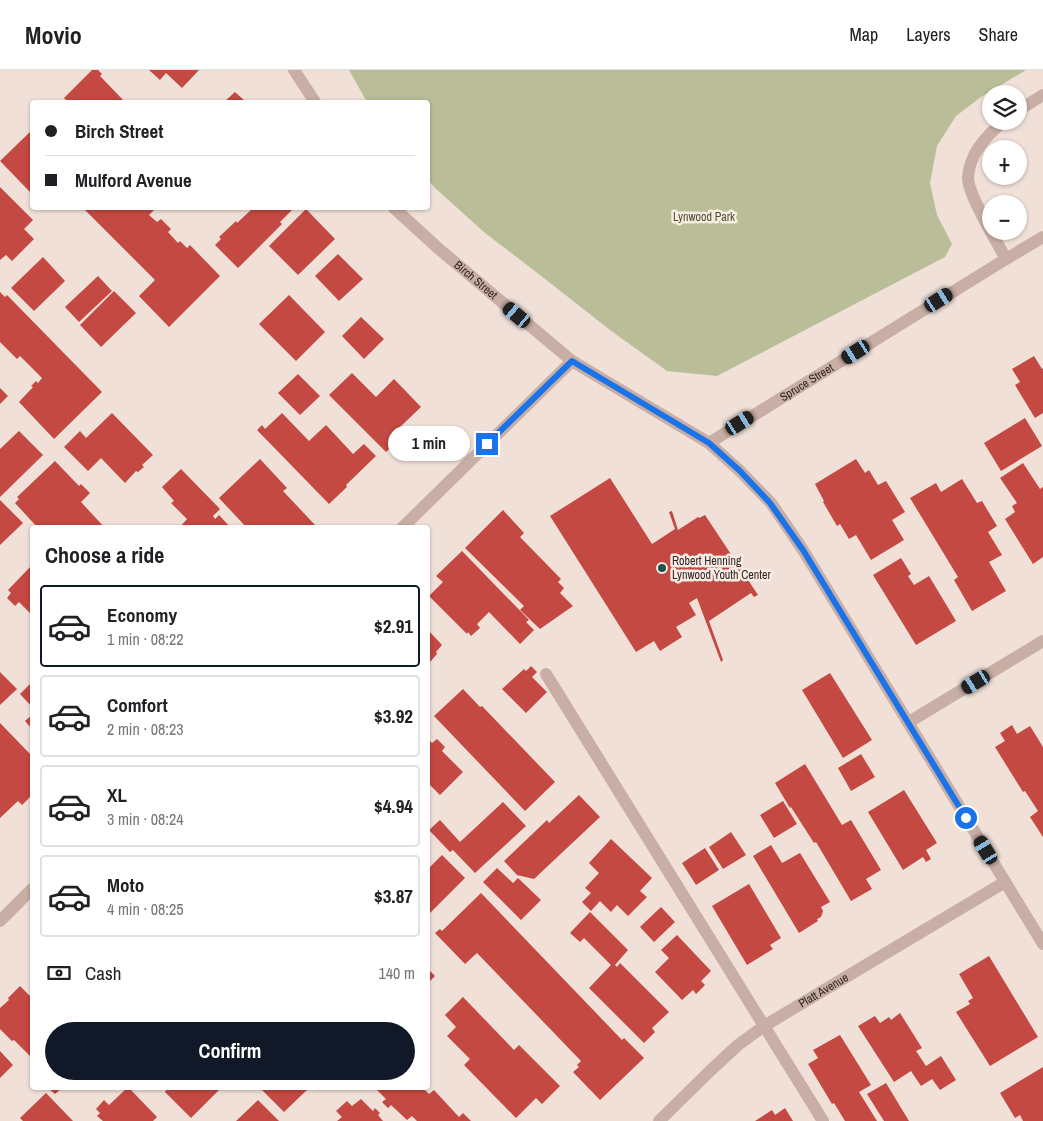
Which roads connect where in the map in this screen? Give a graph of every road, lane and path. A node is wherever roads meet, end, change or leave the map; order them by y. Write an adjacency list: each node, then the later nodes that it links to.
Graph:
1 (294, 70): 3 (street)
2 (1043, 95): 4 (street)
3 (314, 100)
4 (1027, 105)
5 (994, 130): 8 (street)
6 (396, 210): 9 (street, Birch Street)
7 (1043, 237): 8 (street, Spruce Street)
8 (1006, 259): 10 (street, Spruce Street)
9 (572, 361): 10 (street, Birch Street); 11 (street)
10 (709, 443): 14 (street, Birch Street)
11 (405, 525)
12 (1043, 641): 14 (street)
13 (546, 674): 19 (street)
14 (909, 722): 15 (street, Birch Street)
15 (1005, 882): 18 (street, Birch Street); 19 (street, Platt Avenue)
16 (30, 891): 17 (street)
17 (0, 920)
18 (1043, 944)
19 (764, 1026): 20 (street, Platt Avenue); 21 (street)
20 (659, 1121)
21 (823, 1121)

